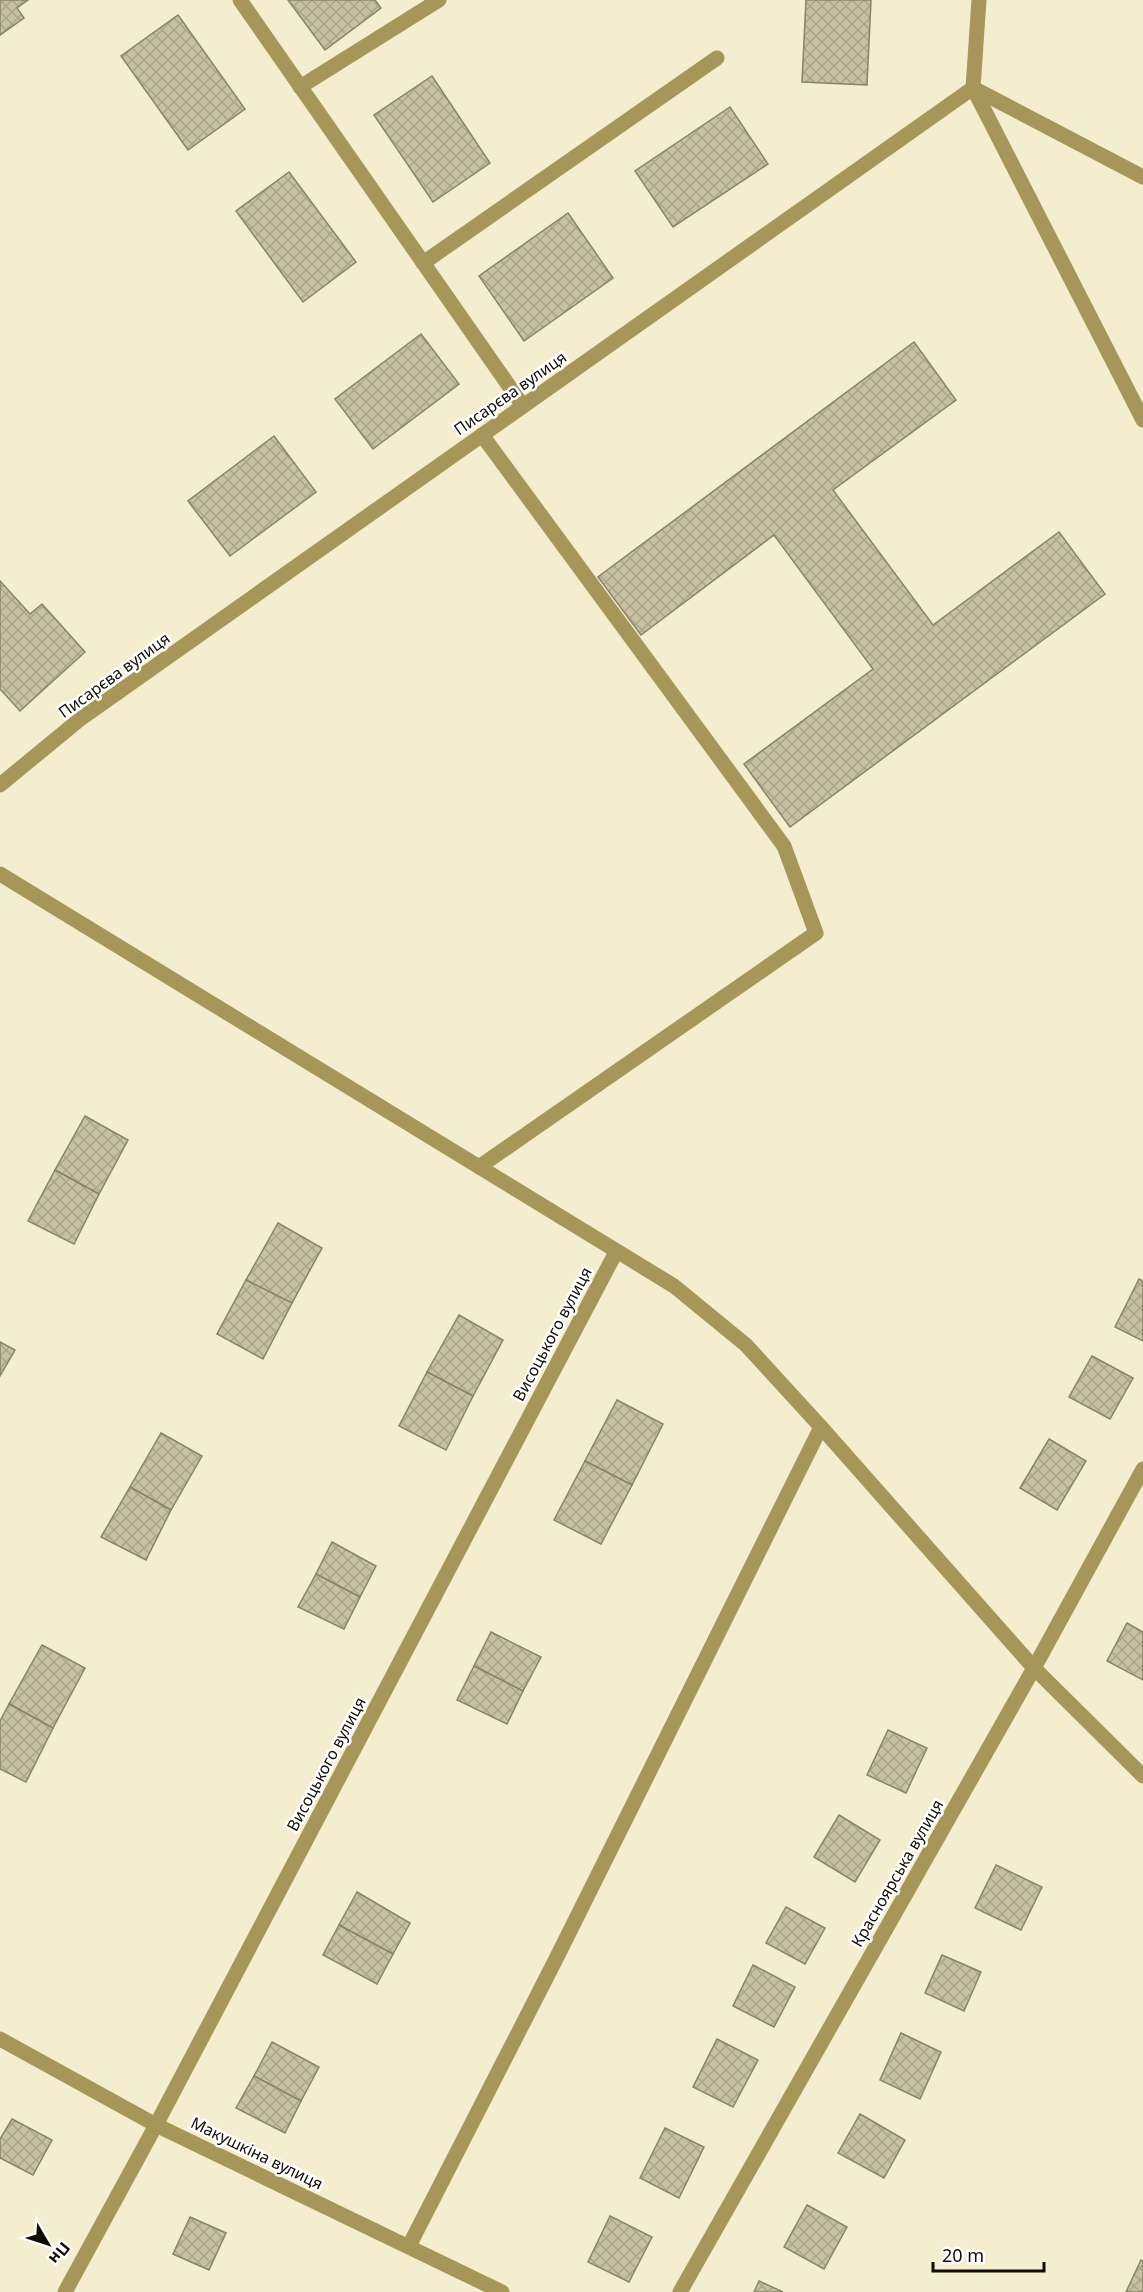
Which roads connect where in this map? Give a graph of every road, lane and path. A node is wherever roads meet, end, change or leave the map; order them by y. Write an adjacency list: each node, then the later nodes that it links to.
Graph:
1 (240, 0): 5 (street)
2 (440, 0): 5 (street)
3 (979, 0): 6 (street)
4 (717, 58): 8 (street)
5 (300, 87): 8 (street)
6 (973, 88): 7 (street); 9 (street, Писарєва вулиця); 10 (street)
7 (1143, 177)
8 (423, 263): 9 (street)
9 (523, 406): 11 (street, Писарєва вулиця)
10 (1143, 420)
11 (482, 435): 12 (street, Писарєва вулиця); 14 (street)
12 (3, 777)
13 (0, 874): 14 (street)
14 (479, 1167): 15 (street)
15 (616, 1252): 16 (street); 21 (street, Висоцького вулиця)
16 (821, 1427): 18 (street); 22 (street)
17 (1143, 1469): 18 (street, Красноярська вулиця)
18 (1034, 1668): 19 (street); 25 (street, Красноярська вулиця)
19 (1143, 1776)
20 (0, 2039): 21 (street, Макушкіна вулиця)
21 (156, 2125): 22 (street, Макушкіна вулиця); 23 (street, Висоцького вулиця)
22 (409, 2246): 24 (street, Макушкіна вулиця)
23 (65, 2292)
24 (502, 2292)
25 (680, 2292)

